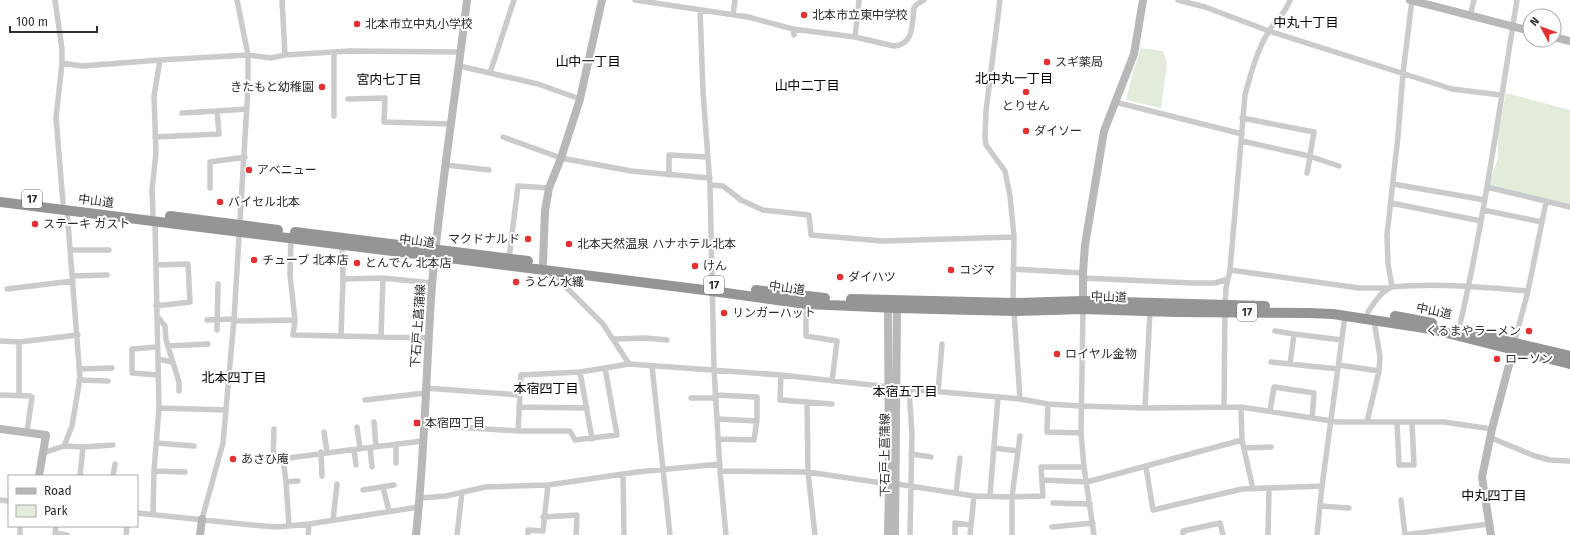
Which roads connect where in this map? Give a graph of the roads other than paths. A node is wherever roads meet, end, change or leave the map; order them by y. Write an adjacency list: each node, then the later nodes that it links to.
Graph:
1 (55, 0): 33 (street)
2 (237, 0): 31 (street)
3 (282, 0): 30 (street)
4 (467, 0): 29 (street, 下石戸上菖蒲線)
5 (514, 0): 35 (street)
6 (602, 0): 38 (street)
7 (635, 0): 18 (street)
8 (735, 0): 20 (street)
9 (859, 0): 27 (street)
10 (924, 0): 27 (street)
11 (1000, 0): 77 (street)
12 (1143, 0): 40 (street)
13 (1178, 0): 25 (street)
14 (1290, 0): 25 (street)
15 (1411, 0): 21 (street); 36 (street)
16 (1474, 0): 21 (street)
17 (1518, 0): 22 (street)
18 (669, 3): 19 (street)
19 (700, 10): 20 (street); 51 (street)
20 (733, 15): 23 (street)
21 (1470, 16): 22 (street)
22 (1513, 26): 24 (street); 37 (street)
23 (794, 29): 26 (street); 27 (street)
24 (1522, 29)
25 (1269, 31): 36 (street); 45 (street)
26 (794, 35)
27 (855, 37)
28 (334, 52): 29 (street); 30 (street); 44 (street)
29 (461, 52): 34 (street, 下石戸上菖蒲線)
30 (285, 55): 31 (street)
31 (248, 56): 32 (street); 41 (street)
32 (160, 60): 33 (street); 47 (street)
33 (62, 63): 70 (street)
34 (459, 66): 35 (street); 46 (street, 下石戸上菖蒲線)
35 (490, 73): 38 (street)
36 (1403, 73): 37 (street); 60 (street)
37 (1501, 95): 62 (street)
38 (580, 98): 53 (street)
39 (348, 99): 46 (street)
40 (1115, 102): 49 (street); 89 (street)
41 (247, 109): 42 (street); 52 (street)
42 (217, 111): 43 (street); 47 (street)
43 (182, 113)
44 (334, 116)
45 (1242, 118): 49 (street); 50 (street)
46 (451, 124): 54 (street, 下石戸上菖蒲線)
47 (155, 137): 73 (street)
48 (503, 137): 53 (street)
49 (1242, 138): 50 (street); 87 (street)
50 (1309, 156): 55 (street); 57 (street)
51 (708, 157): 58 (street); 59 (street)
52 (245, 158): 63 (street); 76 (street)
53 (561, 158): 58 (street); 64 (street)
54 (446, 165): 56 (street); 82 (street, 下石戸上菖蒲線)
55 (1339, 166)
56 (489, 170)
57 (1307, 173)
58 (669, 175): 59 (street)
59 (710, 178): 61 (street)
60 (1393, 184): 66 (street); 69 (street)
61 (710, 185): 77 (street); 97 (street)
62 (1487, 187): 66 (street); 68 (street)
63 (210, 188)
64 (549, 188): 83 (street); 85 (street)
65 (0, 195): 70 (highway, 中山道 / 17)
66 (1485, 200): 72 (street)
67 (0, 202): 70 (highway, 中山道 / 17)
68 (1546, 202): 71 (street); 75 (street)
69 (1391, 203): 74 (street); 98 (street)
70 (65, 207): 73 (highway, 中山道 / 17); 80 (street)
71 (1570, 208)
72 (1483, 210): 74 (street); 75 (street)
73 (154, 217): 76 (highway, 中山道 / 17); 84 (street)
74 (1481, 221): 96 (street)
75 (1542, 222): 100 (street)
76 (239, 229): 78 (highway, 中山道 / 17); 82 (highway, 中山道 / 17); 113 (street)
77 (1014, 237): 86 (street)
78 (291, 238): 79 (highway, 中山道 / 17); 114 (street)
79 (342, 245): 82 (highway, 中山道 / 17); 92 (street)
80 (70, 250): 81 (street); 90 (street)
81 (109, 250)
82 (436, 253): 83 (highway, 中山道 / 17); 85 (highway, 中山道 / 17); 94 (street, 下石戸上菖蒲線)
83 (509, 258): 85 (highway, 中山道 / 17)
84 (156, 264): 103 (street); 103 (street)
85 (541, 266): 97 (highway, 中山道 / 17); 123 (street)
86 (1013, 269): 89 (street); 105 (street)
87 (1230, 270): 93 (street); 98 (street)
88 (108, 275): 90 (street)
89 (1083, 275): 93 (street); 102 (street)
90 (73, 278): 99 (street); 119 (street)
91 (383, 278): 92 (street); 94 (street); 121 (street)
92 (343, 279): 120 (street)
93 (1228, 279): 106 (street)
94 (432, 283): 122 (street, 下石戸上菖蒲線)
95 (218, 284): 112 (street)
96 (1469, 286): 98 (street); 100 (street); 115 (street)
97 (712, 288): 101 (highway, 中山道 / 17); 104 (highway, 中山道 / 17); 145 (street)
98 (1390, 288): 110 (street)
99 (7, 289)
100 (1528, 291): 131 (street)
101 (806, 304): 104 (highway, 中山道 / 17); 152 (street)
102 (1083, 305): 105 (highway, 中山道 / 17); 106 (highway, 中山道 / 17); 107 (highway, 中山道 / 17); 169 (street)
103 (156, 306): 108 (street)
104 (892, 306): 105 (highway, 中山道 / 17); 153 (street, 下石戸上菖蒲線)
105 (1014, 307): 164 (street)
106 (1224, 308): 107 (highway, 中山道 / 17); 109 (highway, 中山道 / 17); 110 (highway, 中山道 / 17); 171 (street)
107 (1150, 312): 175 (street)
108 (157, 316): 130 (street); 132 (street)
109 (1345, 316): 110 (highway, 中山道 / 17); 125 (street)
110 (1371, 316): 115 (highway, 中山道 / 17); 131 (highway, 中山道 / 17); 146 (street)
111 (207, 320): 112 (street)
112 (218, 320): 113 (street); 116 (street)
113 (234, 320): 114 (street); 176 (street)
114 (295, 320): 120 (street)
115 (1459, 329): 131 (highway, 中山道 / 17)
116 (217, 330)
117 (1275, 331): 118 (street)
118 (1294, 334): 125 (street); 138 (street)
119 (78, 335): 127 (street); 144 (street)
120 (341, 335): 121 (street)
121 (381, 337): 122 (street)
122 (429, 338): 155 (street, 下石戸上菖蒲線)
123 (614, 339): 124 (street); 137 (street)
124 (666, 340)
125 (1342, 340): 141 (street)
126 (0, 341): 127 (street)
127 (19, 342): 160 (street)
128 (208, 344): 130 (street)
129 (942, 344): 157 (street)
130 (168, 346): 135 (street)
131 (1514, 346): 133 (highway, 中山道 / 17); 139 (highway, 中山道 / 17); 194 (street)
132 (157, 347): 134 (street); 148 (street)
133 (1570, 356)
134 (158, 359): 135 (street); 148 (street)
135 (172, 362): 156 (street)
136 (1271, 362): 138 (street)
137 (630, 364): 140 (street); 143 (street)
138 (1290, 364): 141 (street)
139 (1570, 364)
140 (652, 366): 145 (street); 226 (street)
141 (1338, 367): 146 (street); 180 (street)
142 (112, 368): 144 (street)
143 (605, 368): 147 (street); 196 (street)
144 (79, 369): 150 (street)
145 (714, 369): 149 (street); 161 (street)
146 (1379, 371): 183 (street)
147 (580, 372): 159 (street); 174 (street)
148 (158, 375): 173 (street)
149 (781, 375): 152 (street); 166 (street)
150 (79, 380): 151 (street); 203 (street)
151 (108, 381)
152 (832, 381): 153 (street)
153 (893, 388): 154 (street); 241 (street, 下石戸上菖蒲線)
154 (909, 389): 157 (street); 214 (street)
155 (425, 390): 159 (street); 165 (street); 186 (street, 下石戸上菖蒲線)
156 (179, 391)
157 (938, 392): 162 (street)
158 (0, 395): 160 (street)
159 (519, 395): 170 (street)
160 (18, 396): 191 (street)
161 (716, 396): 163 (street); 179 (street); 181 (street)
162 (998, 397): 164 (street); 207 (street)
163 (691, 398)
164 (1020, 399): 168 (street)
165 (365, 400)
166 (807, 402): 167 (street); 230 (street)
167 (832, 404)
168 (1048, 404): 169 (street); 193 (street)
169 (1081, 406): 175 (street); 193 (street)
170 (519, 407): 174 (street); 190 (street)
171 (1224, 407): 172 (street); 175 (street)
172 (1241, 407): 177 (street); 198 (street)
173 (159, 408): 176 (street); 200 (street)
174 (586, 408): 196 (street)
175 (1145, 408)
176 (226, 410): 265 (street)
177 (1270, 411): 178 (street); 178 (street)
178 (1312, 418): 180 (street)
179 (717, 419): 181 (street); 197 (street)
180 (1331, 420): 183 (street); 245 (street)
181 (757, 421): 197 (street)
182 (374, 422): 206 (street)
183 (1367, 422): 184 (street)
184 (1397, 423): 185 (street); 185 (street)
185 (1412, 423): 194 (street)
186 (423, 425): 190 (street); 199 (street, 下石戸上菖蒲線)
187 (357, 427): 210 (street)
188 (0, 429): 191 (street)
189 (274, 429): 217 (street)
190 (518, 431): 196 (street)
191 (27, 432): 213 (street)
192 (324, 432): 212 (street)
193 (1081, 433): 224 (street)
194 (1491, 434): 218 (street); 269 (street)
195 (1020, 436): 211 (street)
196 (592, 439)
197 (718, 439): 221 (street)
198 (1242, 440): 208 (street); 225 (street)
199 (422, 441): 201 (street); 256 (street, 下石戸上菖蒲線)
200 (156, 443): 204 (street); 227 (street)
201 (396, 444): 206 (street); 219 (street)
202 (113, 445): 205 (street)
203 (64, 446): 205 (street); 213 (street)
204 (194, 446)
205 (83, 447): 233 (street)
206 (373, 448): 210 (street); 223 (street)
207 (994, 448): 211 (street); 252 (street)
208 (1244, 448): 209 (street); 247 (street)
209 (1272, 448)
210 (357, 449): 212 (street); 222 (street)
211 (1018, 451): 254 (street)
212 (324, 452): 217 (street); 235 (street)
213 (43, 453): 232 (street)
214 (911, 454): 215 (street); 244 (street)
215 (931, 457)
216 (960, 458): 251 (street)
217 (282, 459): 238 (street)
218 (1570, 461)
219 (396, 463)
220 (115, 464): 234 (street)
221 (720, 464): 226 (street); 228 (street)
222 (356, 465)
223 (372, 467)
224 (1084, 467): 236 (street); 239 (street)
225 (1146, 467): 239 (street); 247 (street)
226 (663, 469): 231 (street); 284 (street)
227 (154, 471): 229 (street); 263 (street)
228 (720, 471): 230 (street); 285 (street)
229 (185, 472)
230 (808, 472): 241 (street); 286 (street)
231 (623, 474): 243 (street); 283 (street)
232 (39, 475)
233 (80, 475)
234 (113, 475)
235 (322, 476)
236 (1043, 480): 239 (street); 254 (street)
237 (298, 481): 238 (street)
238 (286, 482): 271 (street)
239 (1087, 482): 258 (street)
240 (337, 484): 266 (street)
241 (893, 484): 244 (street); 287 (street, 下石戸上菖蒲線); 288 (street, 下石戸上菖蒲線)
242 (394, 485): 246 (street)
243 (548, 485): 250 (street); 264 (street)
244 (910, 486): 251 (street); 289 (street)
245 (1322, 486): 248 (street); 259 (street)
246 (383, 487): 249 (street); 261 (street)
247 (1253, 488): 248 (street)
248 (1269, 488): 296 (street)
249 (363, 490)
250 (462, 492): 256 (street); 280 (street)
251 (956, 492): 253 (street)
252 (990, 495): 253 (street); 254 (street)
253 (974, 496): 270 (street)
254 (1012, 497): 292 (street)
255 (1401, 500): 298 (street)
256 (420, 502): 261 (street); 279 (street, 下石戸上菖蒲線)
257 (1053, 502): 258 (street)
258 (1090, 504): 267 (street)
259 (1320, 506): 260 (street); 297 (street)
260 (1349, 508)
261 (389, 512): 266 (street)
262 (138, 513): 263 (street)
263 (154, 514): 265 (street)
264 (544, 517): 281 (street); 282 (street)
265 (202, 519): 271 (street); 277 (street)
266 (333, 520): 268 (street)
267 (1093, 523): 273 (street); 293 (street)
268 (310, 524): 271 (street); 278 (street)
269 (1489, 524): 274 (street); 299 (street)
270 (971, 525): 290 (street); 291 (street)
271 (289, 526)
272 (56, 527): 276 (street)
273 (1052, 527)
274 (1450, 533): 275 (street)
275 (1425, 534): 298 (street)
276 (67, 535)
277 (200, 535)
278 (308, 535)
279 (416, 535)
280 (457, 535)
281 (528, 535)
282 (576, 535)
283 (624, 535)
284 (670, 535)
285 (726, 535)
286 (815, 535)
287 (888, 535)
288 (895, 535)
289 (910, 535)
290 (955, 535)
291 (970, 535)
292 (1012, 535)
293 (1094, 535)
294 (1184, 535): 295 (street)
295 (1223, 535)
296 (1268, 535)
297 (1317, 535)
298 (1405, 535)
299 (1491, 535)

